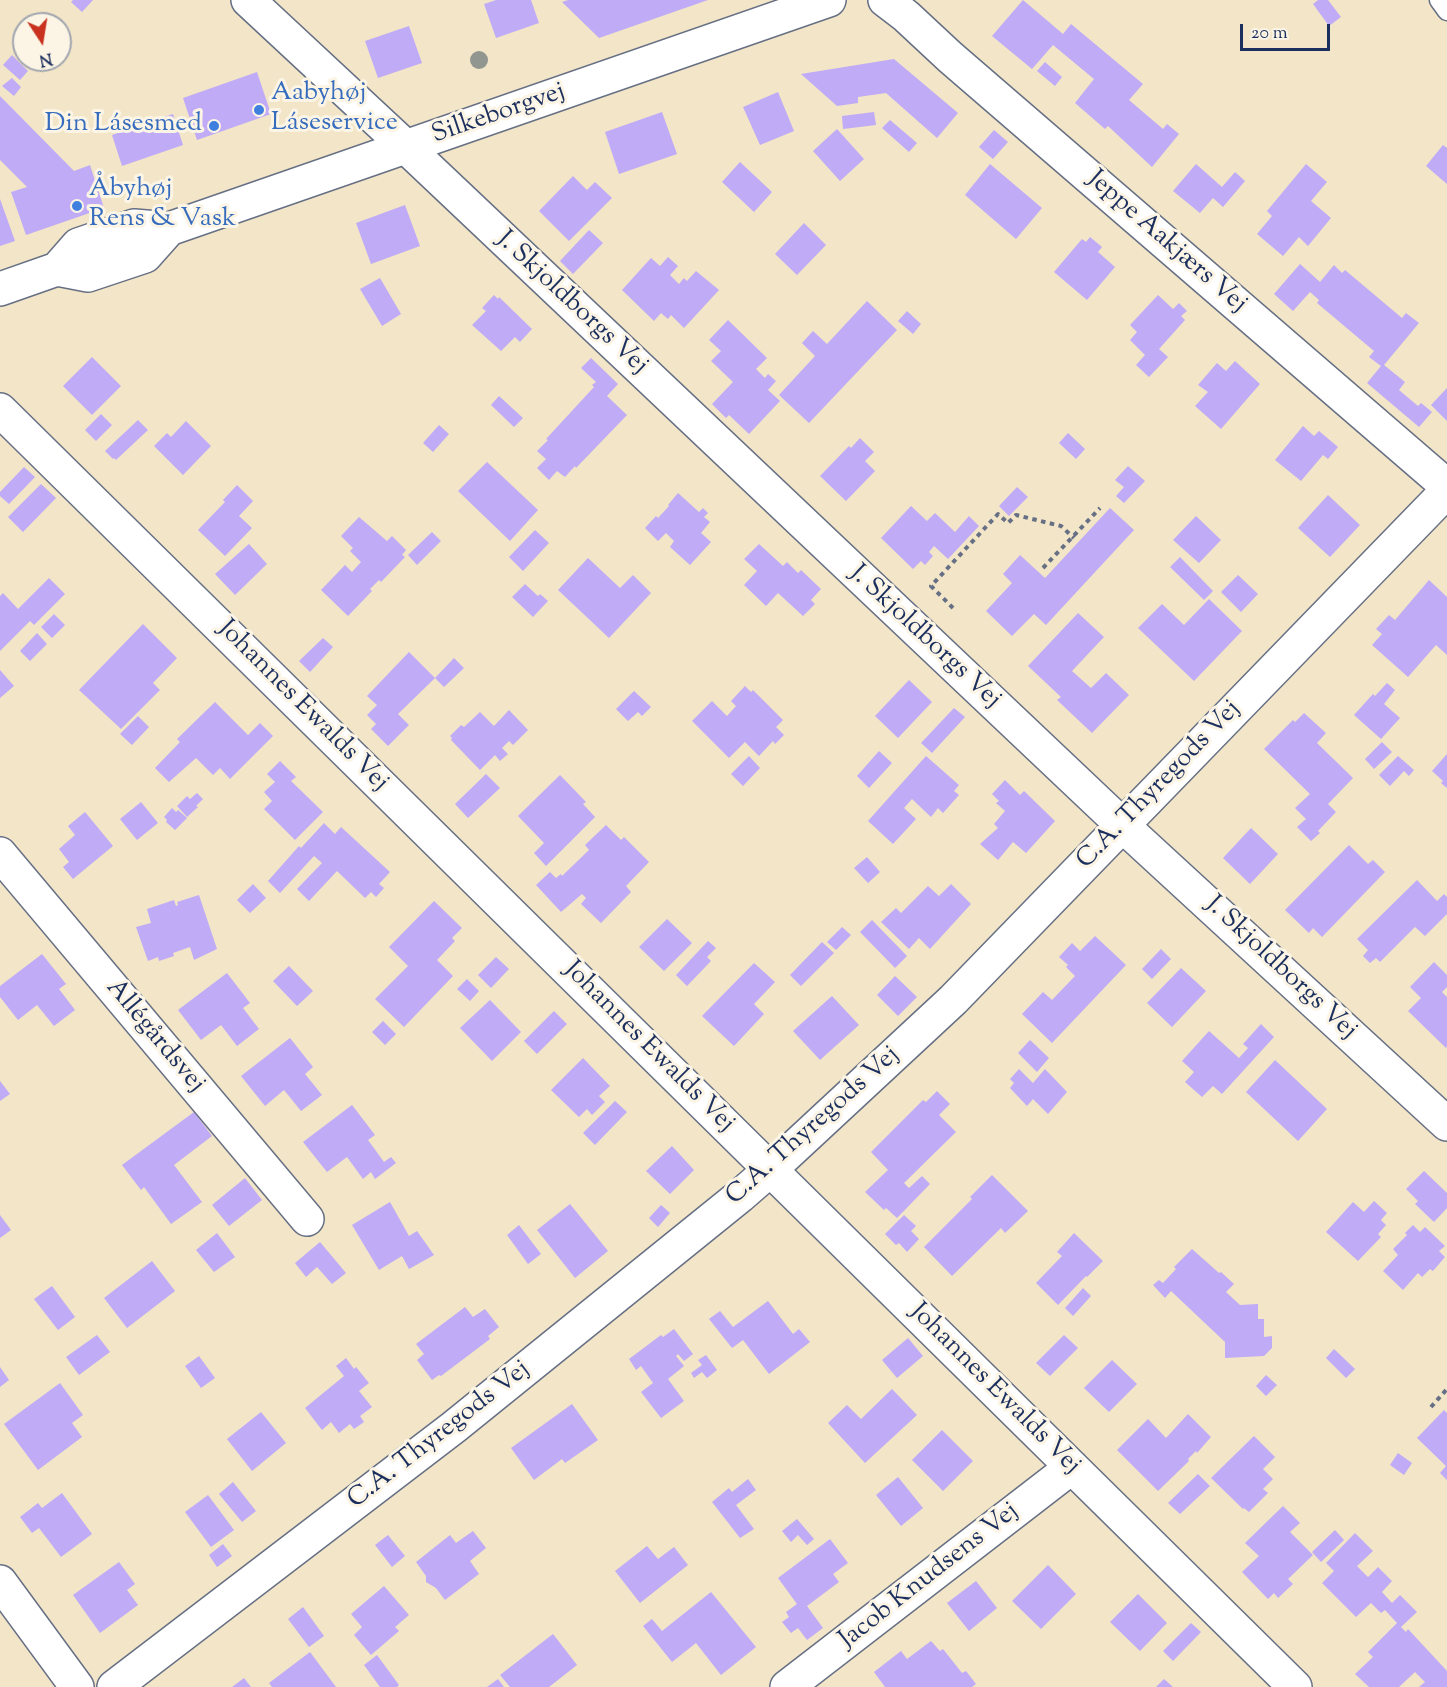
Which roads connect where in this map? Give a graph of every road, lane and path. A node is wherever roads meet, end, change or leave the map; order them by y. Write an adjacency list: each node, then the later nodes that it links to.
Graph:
1 (248, 0): 6 (street, J. Skjoldborgs Vej)
2 (829, 0): 6 (street, Silkeborgvej)
3 (885, 0): 9 (street, Jeppe Aakjærs Vej)
4 (1439, 0): 5 (lane)
5 (1447, 11)
6 (406, 147): 7 (street, Silkeborgvej); 14 (street, J. Skjoldborgs Vej)
7 (0, 289)
8 (0, 410): 17 (street, Johannes Ewalds Vej)
9 (1447, 488): 14 (street, C.A. Thyregods Vej)
10 (1100, 508): 11 (path)
11 (1074, 538): 12 (path); 13 (path)
12 (1043, 568)
13 (953, 608)
14 (1122, 825): 16 (street, J. Skjoldborgs Vej); 17 (street, C.A. Thyregods Vej)
15 (0, 854): 18 (street, Allégårdsvej)
16 (1445, 1116)
17 (771, 1169): 21 (street, Johannes Ewalds Vej); 24 (street, C.A. Thyregods Vej)
18 (307, 1219)
19 (1447, 1389): 20 (path)
20 (1431, 1407)
21 (1072, 1467): 25 (street, Jacob Knudsens Vej); 26 (street, Johannes Ewalds Vej)
22 (0, 1582): 23 (street)
23 (77, 1687)
24 (114, 1687)
25 (787, 1687)
26 (1295, 1687)

